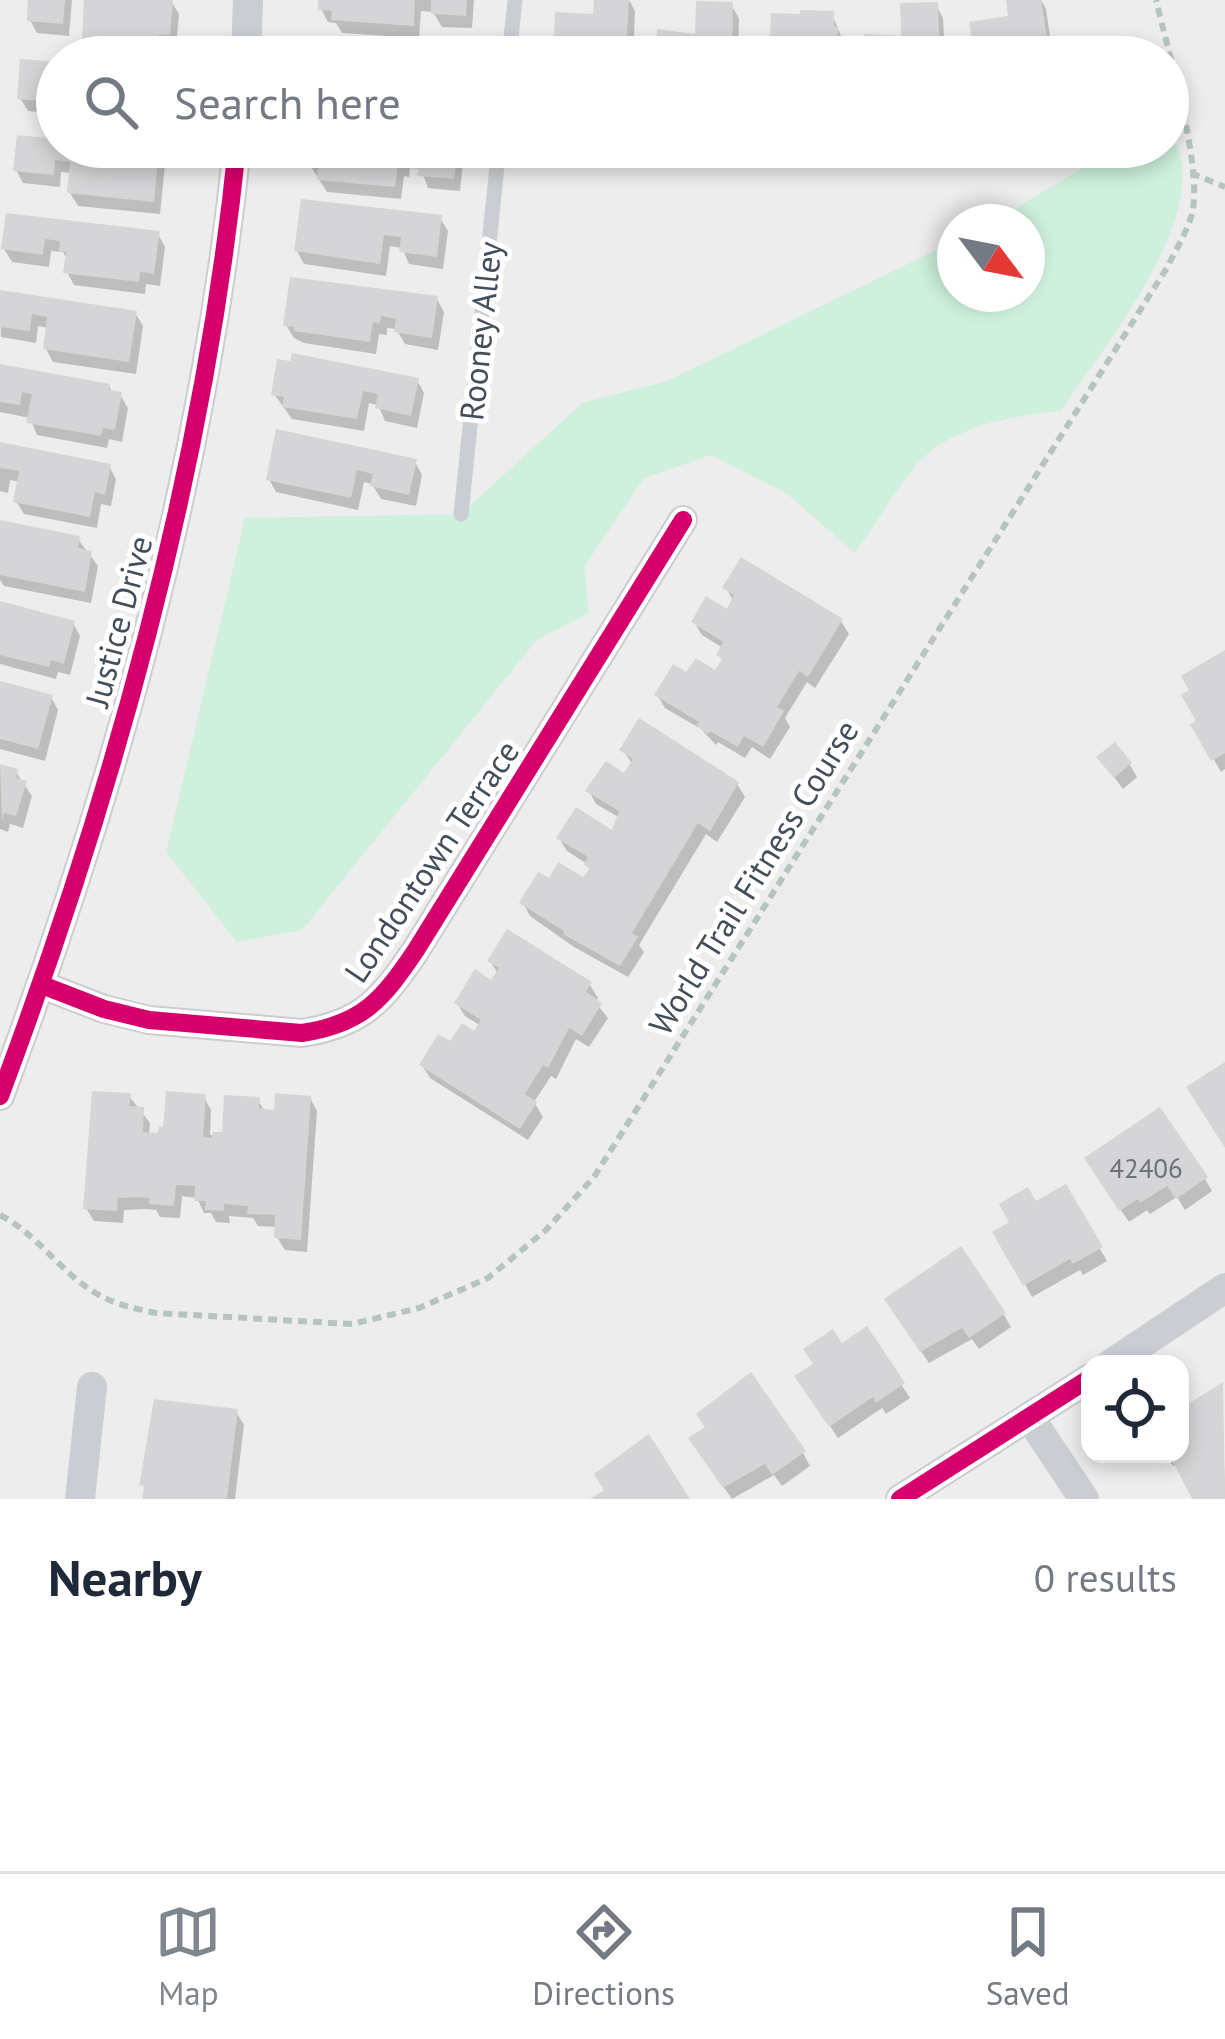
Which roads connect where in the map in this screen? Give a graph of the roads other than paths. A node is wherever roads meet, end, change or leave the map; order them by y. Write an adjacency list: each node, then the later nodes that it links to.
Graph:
1 (248, 0): 3 (street)
2 (515, 0): 4 (lane)
3 (247, 36)
4 (511, 36)
5 (234, 168): 9 (street, Justice Drive)
6 (498, 168): 7 (lane, Rooney Alley)
7 (461, 514)
8 (683, 520): 9 (street, Londontown Terrace)
9 (42, 985): 10 (street, Justice Drive)
10 (0, 1096)
11 (1225, 1288): 12 (street)
12 (1124, 1355)
13 (1081, 1384): 15 (street)
14 (92, 1387): 16 (street)
15 (1030, 1418): 17 (street); 18 (street)
16 (80, 1499)
17 (900, 1499)
18 (1084, 1499)

